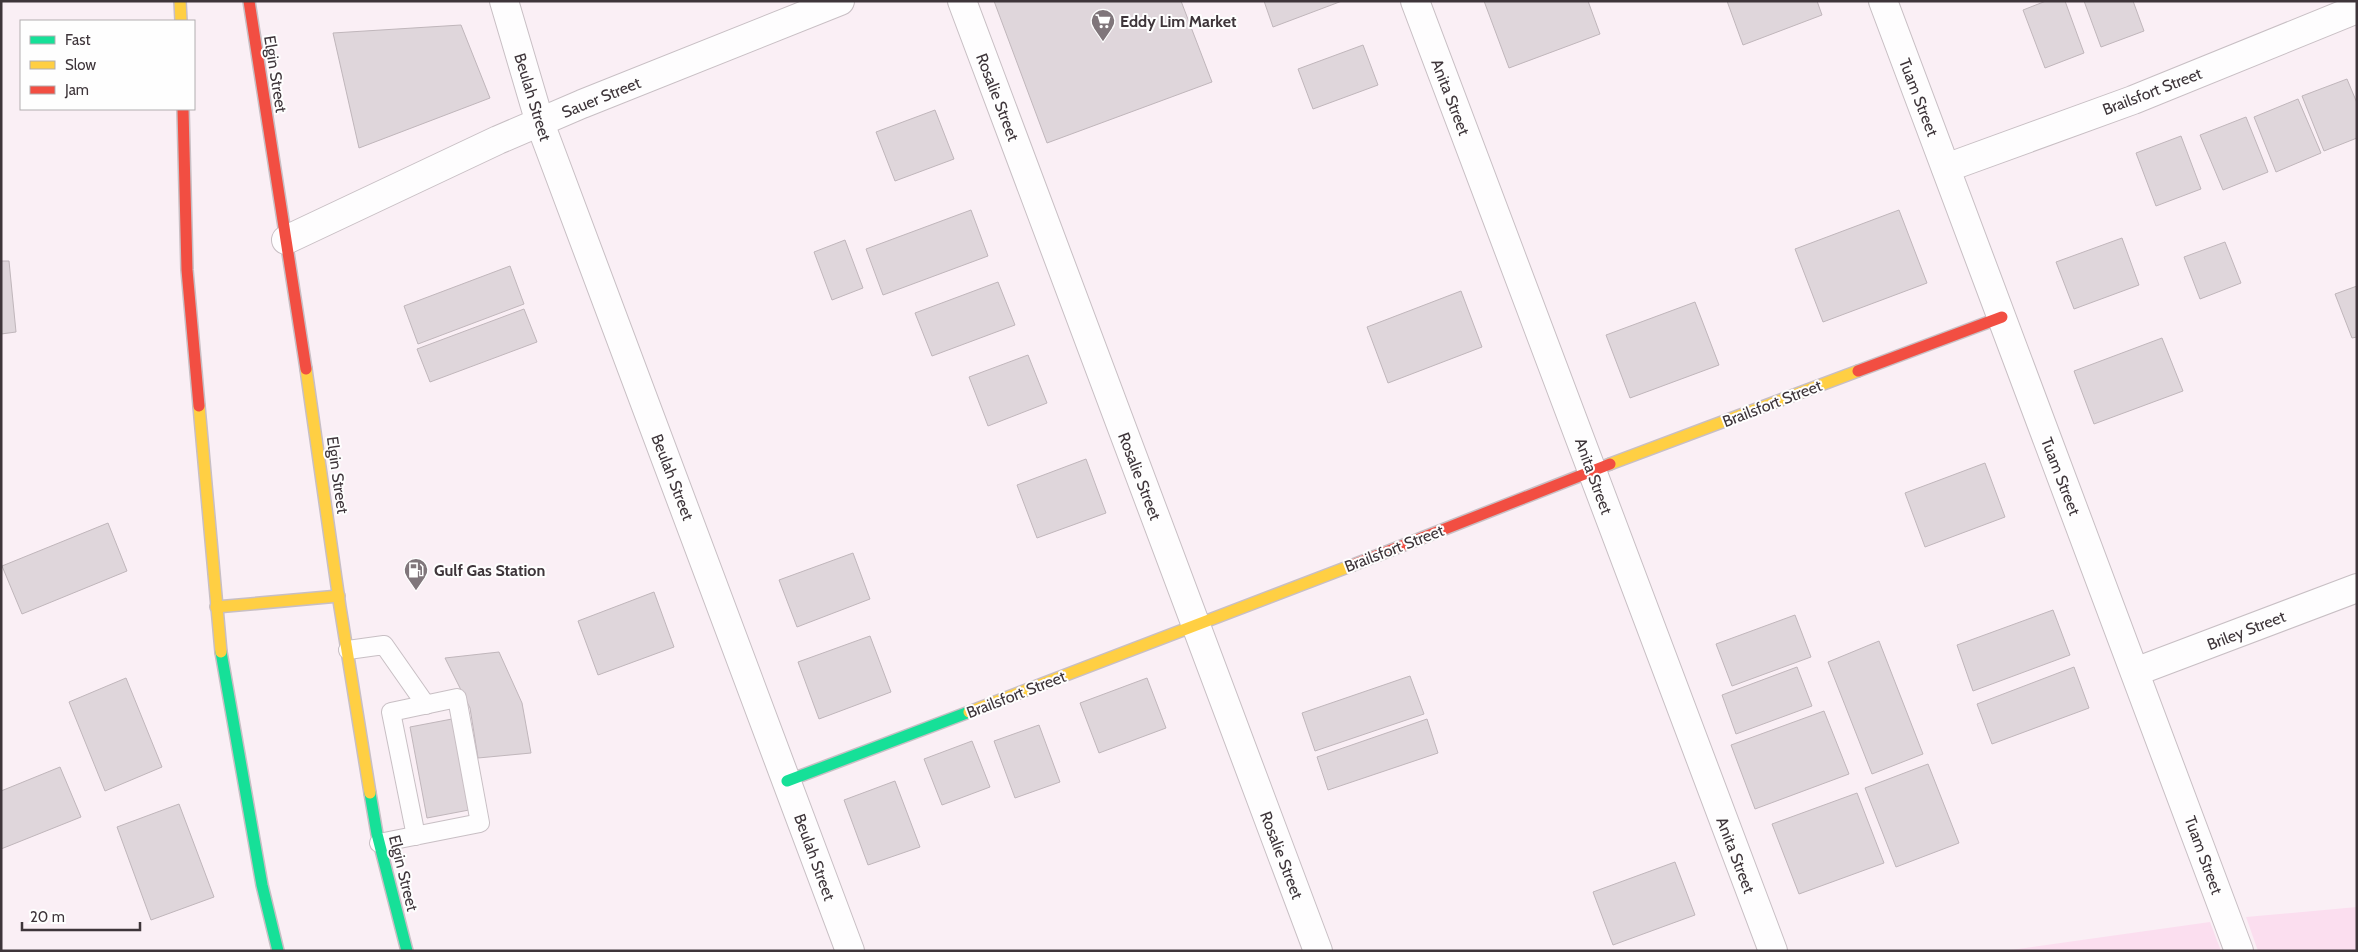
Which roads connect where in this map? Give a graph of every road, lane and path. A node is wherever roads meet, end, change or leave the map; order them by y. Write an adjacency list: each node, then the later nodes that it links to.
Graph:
1 (180, 1): 9 (main road)
2 (249, 1): 13 (main road, Elgin Street)
3 (504, 1): 11 (street, Beulah Street)
4 (840, 1): 11 (street, Sauer Street)
5 (962, 1): 19 (street, Rosalie Street)
6 (1415, 1): 15 (street, Anita Street)
7 (1883, 1): 12 (street, Tuam Street)
8 (2357, 9): 12 (street, Brailsfort Street)
9 (181, 20)
10 (183, 110): 18 (main road)
11 (540, 123): 13 (street, Sauer Street); 23 (street, Beulah Street)
12 (1946, 168): 14 (street, Tuam Street)
13 (286, 240): 17 (main road, Elgin Street)
14 (2002, 318): 15 (main road, Brailsfort Street); 21 (street, Tuam Street)
15 (1592, 471): 19 (main road, Brailsfort Street); 30 (street, Anita Street)
16 (2357, 588): 21 (street, Briley Street)
17 (339, 596): 18 (main road); 20 (main road, Elgin Street)
18 (216, 607): 26 (main road)
19 (1197, 626): 23 (main road, Brailsfort Street); 29 (street, Rosalie Street)
20 (348, 650): 22 (lane); 25 (main road, Elgin Street)
21 (2135, 672): 31 (street, Tuam Street)
22 (426, 704): 24 (lane); 24 (lane)
23 (788, 781): 28 (street, Beulah Street)
24 (416, 836): 25 (lane)
25 (380, 843): 27 (main road, Elgin Street)
26 (278, 951)
27 (407, 951)
28 (850, 951)
29 (1318, 951)
30 (1773, 951)
31 (2239, 951)

